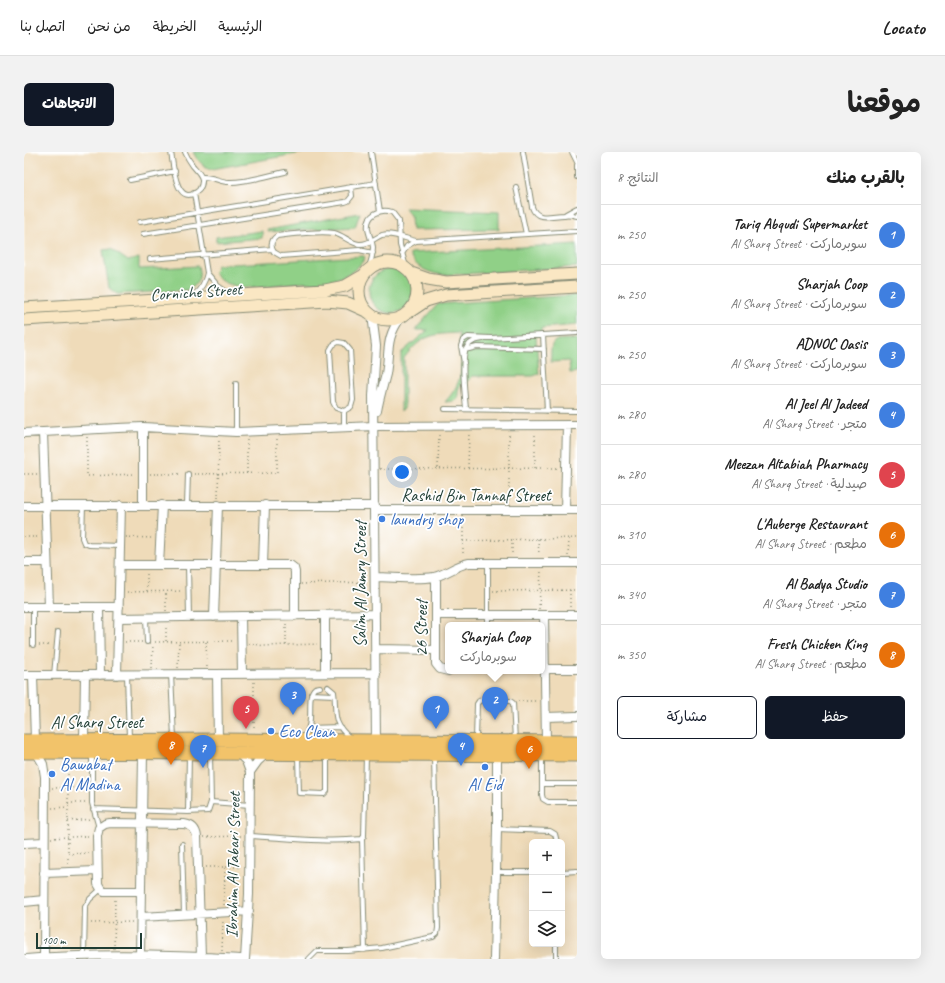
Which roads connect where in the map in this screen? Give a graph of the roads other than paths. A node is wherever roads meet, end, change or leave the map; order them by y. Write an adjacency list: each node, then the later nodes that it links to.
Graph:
1 (171, 152): 7 (lane)
2 (185, 152): 9 (lane)
3 (371, 152): 12 (lane)
4 (523, 152): 19 (lane)
5 (572, 152): 6 (lane)
6 (577, 163): 10 (lane)
7 (175, 171): 11 (lane); 15 (lane)
8 (286, 172): 9 (lane)
9 (202, 177): 15 (lane)
10 (577, 177)
11 (130, 180)
12 (376, 183): 13 (lane); 17 (lane)
13 (351, 187): 18 (lane); 22 (lane)
14 (516, 188): 25 (lane)
15 (194, 193): 18 (lane)
16 (577, 209): 19 (lane)
17 (380, 211): 26 (lane); 27 (lane)
18 (197, 213): 21 (lane); 22 (lane)
19 (566, 214): 20 (lane)
20 (577, 216)
21 (140, 222)
22 (199, 225): 24 (lane); 32 (lane)
23 (577, 231): 25 (lane)
24 (143, 234)
25 (526, 234): 28 (lane)
26 (400, 237): 27 (lane); 28 (lane); 31 (lane)
27 (372, 241): 29 (lane); 30 (lane)
28 (416, 242): 31 (lane)
29 (272, 249): 30 (lane); 32 (lane)
30 (373, 253): 36 (lane)
31 (402, 254): 34 (lane)
32 (204, 255): 33 (lane); 37 (lane)
33 (150, 259)
34 (409, 270): 35 (main road); 36 (main road); 45 (main road)
35 (576, 272)
36 (365, 273): 39 (main road, Corniche Street); 44 (main road)
37 (207, 274): 39 (lane); 40 (lane)
38 (577, 287): 45 (main road)
39 (232, 295): 40 (main road, Corniche Street); 43 (main road)
40 (188, 298): 41 (main road, Corniche Street)
41 (116, 302): 42 (main road, Corniche Street); 46 (main road)
42 (24, 308)
43 (180, 310): 44 (main road, Corniche Street); 46 (main road, Corniche Street)
44 (370, 314): 45 (main road); 61 (street, Salim Al Jamry Street)
45 (405, 315): 61 (street, Salim Al Jamry Street)
46 (77, 317): 47 (main road, Corniche Street)
47 (24, 320)
48 (577, 333): 49 (lane)
49 (543, 335): 50 (lane); 51 (lane)
50 (491, 338): 52 (lane); 53 (lane)
51 (544, 349): 52 (lane); 58 (lane)
52 (465, 350): 53 (lane)
53 (464, 363): 56 (lane)
54 (236, 384): 66 (lane)
55 (445, 409): 56 (lane)
56 (466, 409): 58 (lane)
57 (344, 411): 57 (lane); 64 (lane)
58 (547, 411): 59 (lane)
59 (577, 411)
60 (577, 425): 62 (street)
61 (374, 426): 62 (street); 64 (street); 78 (street, Salim Al Jamry Street)
62 (567, 426): 79 (street)
63 (143, 427): 65 (street); 66 (street); 70 (street)
64 (344, 427): 66 (street)
65 (43, 432): 67 (street); 76 (street)
66 (236, 432)
67 (24, 433)
68 (188, 474): 72 (lane)
69 (121, 505): 70 (street, Rashid Bin Tannaf Street); 77 (street, Rashid Bin Tannaf Street); 81 (street)
70 (143, 505): 71 (street, Rashid Bin Tannaf Street)
71 (162, 505): 72 (street, Rashid Bin Tannaf Street); 87 (street)
72 (187, 505): 73 (street, Rashid Bin Tannaf Street)
73 (218, 505): 74 (street, Rashid Bin Tannaf Street); 89 (street)
74 (265, 505): 78 (street, Rashid Bin Tannaf Street); 90 (street)
75 (24, 506): 76 (street, Rashid Bin Tannaf Street)
76 (45, 506): 77 (street, Rashid Bin Tannaf Street); 83 (street)
77 (83, 506): 81 (lane)
78 (375, 508): 79 (street, Rashid Bin Tannaf Street); 92 (street, Salim Al Jamry Street)
79 (565, 510): 80 (street, Rashid Bin Tannaf Street)
80 (577, 510)
81 (120, 546): 86 (street)
82 (24, 562): 83 (street)
83 (47, 562): 95 (street)
84 (488, 563): 85 (street); 91 (street); 101 (lane)
85 (577, 563)
86 (120, 565): 87 (street); 97 (street)
87 (159, 565): 88 (street)
88 (188, 565): 89 (street); 106 (lane)
89 (216, 565): 90 (street); 107 (street)
90 (264, 565): 105 (street)
91 (436, 577): 92 (street); 100 (street, 26 Street)
92 (375, 579): 98 (street, Salim Al Jamry Street)
93 (24, 607): 94 (street)
94 (33, 607): 95 (street); 114 (lane)
95 (49, 607): 96 (street)
96 (99, 607): 97 (street); 131 (street)
97 (119, 607): 108 (street)
98 (375, 614): 99 (street); 115 (street, Salim Al Jamry Street)
99 (324, 615): 105 (street); 120 (street)
100 (436, 615): 101 (street); 116 (street, 26 Street)
101 (488, 615): 102 (street); 110 (lane)
102 (542, 615): 103 (street); 111 (street)
103 (574, 615)
104 (241, 616): 105 (street); 107 (street); 125 (street)
105 (291, 616)
106 (189, 617): 107 (street); 109 (street)
107 (214, 617)
108 (119, 618): 109 (street); 132 (street)
109 (146, 618): 113 (lane)
110 (488, 622)
111 (542, 622)
112 (58, 632): 129 (lane)
113 (147, 642)
114 (33, 645)
115 (376, 649): 116 (street); 121 (street, Salim Al Jamry Street)
116 (436, 650): 119 (street, 26 Street)
117 (545, 669): 118 (street)
118 (577, 669)
119 (445, 670)
120 (325, 673): 121 (street); 125 (street)
121 (376, 673): 147 (street, Salim Al Jamry Street)
122 (127, 674): 123 (street); 132 (street); 142 (lane)
123 (174, 674): 124 (street); 145 (lane)
124 (217, 674): 125 (street); 143 (street)
125 (242, 674)
126 (544, 674): 138 (street)
127 (24, 675): 128 (street)
128 (33, 675): 129 (street); 151 (street)
129 (54, 675): 130 (street)
130 (85, 675): 131 (street); 141 (street)
131 (100, 675): 132 (street)
132 (117, 675)
133 (320, 687): 135 (lane)
134 (328, 687): 136 (lane)
135 (311, 694): 136 (lane); 140 (lane)
136 (334, 694): 139 (lane)
137 (577, 716): 138 (street)
138 (546, 717): 152 (street)
139 (340, 727): 140 (lane); 146 (lane)
140 (310, 728): 144 (lane)
141 (84, 740): 142 (main road, Al Sharq Street); 151 (main road, Al Sharq Street)
142 (129, 740): 145 (main road, Al Sharq Street)
143 (218, 740): 144 (main road, Al Sharq Street); 145 (main road, Al Sharq Street)
144 (300, 740): 146 (main road, Al Sharq Street)
145 (174, 741)
146 (356, 741): 147 (main road, Al Sharq Street)
147 (376, 742): 148 (main road, Al Sharq Street)
148 (476, 742): 149 (main road, Al Sharq Street); 149 (lane)
149 (515, 742): 152 (main road, Al Sharq Street)
150 (577, 742): 152 (main road, Al Sharq Street)
151 (30, 746): 153 (main road, Al Sharq Street); 180 (street)
152 (544, 748): 163 (main road, Al Sharq Street); 164 (main road, Al Sharq Street); 166 (lane)
153 (92, 752): 154 (main road, Al Sharq Street); 171 (lane)
154 (144, 753): 155 (main road, Al Sharq Street); 172 (street)
155 (189, 753): 156 (main road, Al Sharq Street); 173 (lane)
156 (210, 753): 157 (main road, Al Sharq Street); 168 (lane)
157 (238, 753): 158 (main road, Al Sharq Street); 165 (street, Ibrahim Al Tabari Street)
158 (268, 753): 159 (main road, Al Sharq Street); 165 (street, Ibrahim Al Tabari Street)
159 (298, 753): 161 (main road, Al Sharq Street); 161 (lane)
160 (366, 753): 161 (main road, Al Sharq Street); 162 (main road, Al Sharq Street); 178 (lane)
161 (327, 754)
162 (434, 754): 163 (main road, Al Sharq Street); 198 (lane)
163 (497, 755): 175 (street)
164 (577, 755)
165 (250, 772): 170 (street, Ibrahim Al Tabari Street)
166 (542, 784): 167 (lane); 169 (lane)
167 (577, 784)
168 (211, 802): 170 (lane); 173 (lane)
169 (577, 802)
170 (250, 805): 177 (street, Ibrahim Al Tabari Street)
171 (93, 809): 172 (lane); 176 (lane)
172 (143, 810): 173 (lane); 174 (street)
173 (188, 812)
174 (142, 824): 176 (street); 190 (street); 195 (street)
175 (497, 829): 179 (lane); 184 (street)
176 (98, 832): 183 (street)
177 (250, 836): 178 (lane); 193 (street, Ibrahim Al Tabari Street)
178 (362, 839): 198 (lane)
179 (556, 839)
180 (44, 840): 181 (street); 188 (street)
181 (24, 843)
182 (182, 844): 194 (lane)
183 (98, 871): 188 (street); 189 (street)
184 (496, 872): 185 (lane); 209 (street)
185 (529, 872)
186 (565, 872): 187 (lane)
187 (577, 872)
188 (44, 873): 191 (street)
189 (101, 889): 190 (street); 199 (lane)
190 (141, 891): 196 (street)
191 (44, 900): 192 (street); 203 (street)
192 (24, 902)
193 (249, 911): 195 (street); 207 (street, Ibrahim Al Tabari Street)
194 (184, 914): 195 (street); 196 (street)
195 (199, 914): 201 (street)
196 (141, 919): 200 (street)
197 (556, 947): 210 (lane)
198 (365, 950): 208 (lane)
199 (84, 956): 200 (street); 202 (street)
200 (140, 956): 204 (street)
201 (201, 956): 204 (street); 206 (street)
202 (74, 957): 203 (street)
203 (44, 958): 205 (street)
204 (169, 958)
205 (26, 959)
206 (241, 959)
207 (245, 959)
208 (309, 959)
209 (494, 959)
210 (556, 959)

